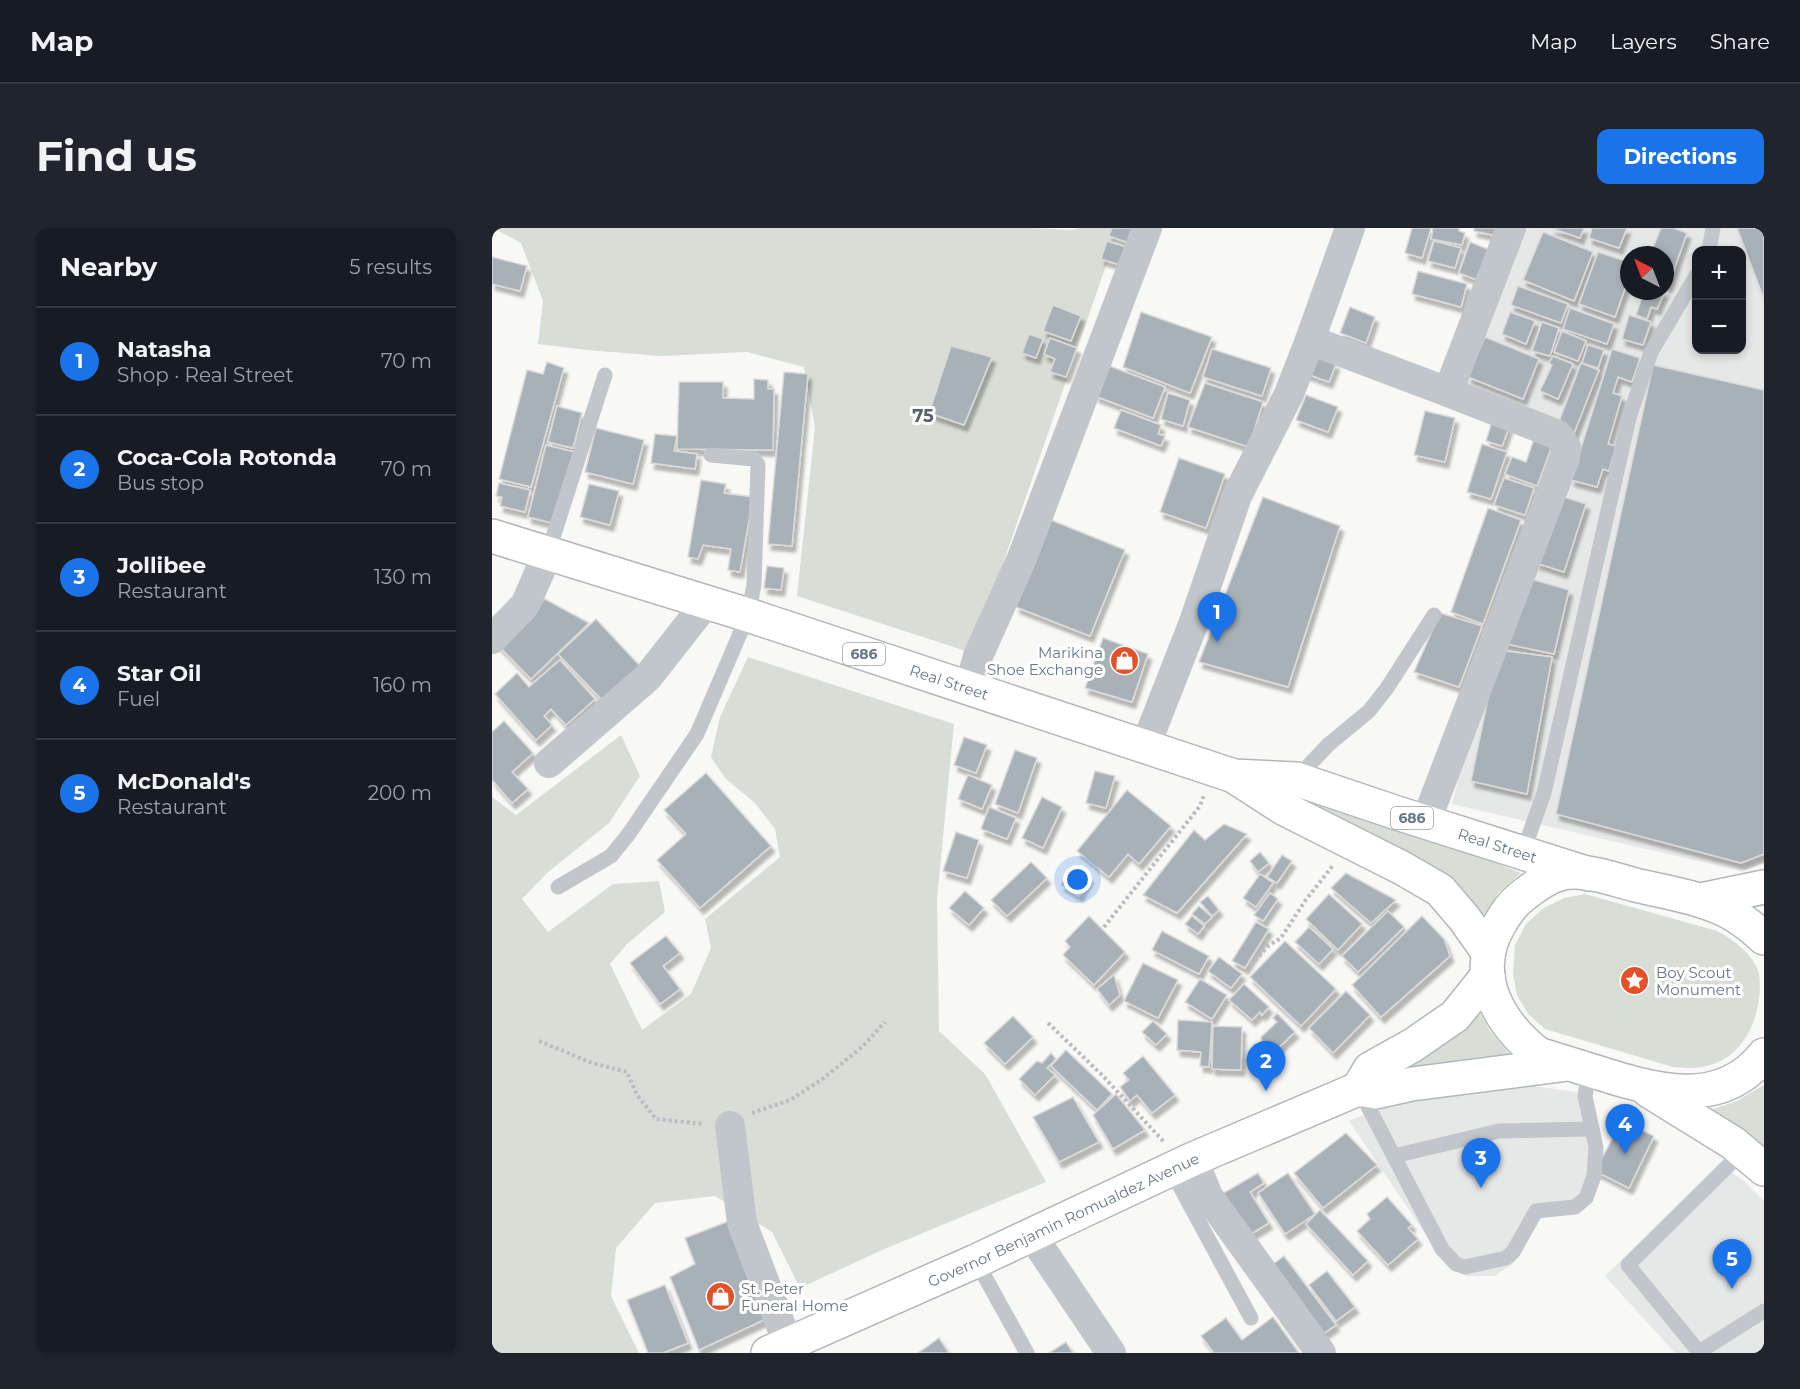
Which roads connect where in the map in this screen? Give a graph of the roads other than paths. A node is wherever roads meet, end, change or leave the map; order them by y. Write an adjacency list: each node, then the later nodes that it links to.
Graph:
1 (1147, 228): 17 (street)
2 (1350, 228): 7 (street)
3 (1511, 228): 9 (street)
4 (1713, 228): 5 (lane)
5 (1710, 246)
6 (1692, 283): 23 (lane)
7 (1310, 340): 9 (street); 18 (street)
8 (605, 375): 12 (lane)
9 (1448, 392): 22 (street)
10 (711, 455): 14 (lane)
11 (492, 536): 12 (main road, Real Street / 686)
12 (548, 553): 13 (main road, Real Street / 686); 16 (street)
13 (706, 603): 14 (main road, Real Street / 686); 19 (street)
14 (748, 615): 17 (main road, Real Street / 686); 25 (lane)
15 (1434, 615): 21 (lane)
16 (492, 639)
17 (969, 688): 18 (main road, Real Street / 686)
18 (1145, 747): 20 (main road, Real Street / 686)
19 (549, 763)
20 (1224, 772): 21 (main road, Real Street / 686); 29 (main road, Real Street / 686)
21 (1296, 779): 22 (main road, Real Street / 686)
22 (1426, 822): 23 (main road, Real Street / 686)
23 (1523, 852): 24 (main road, Real Street / 686)
24 (1589, 874): 27 (main road); 29 (main road, Governor Benjamin Romualdez Avenue)
25 (558, 887)
26 (1764, 887): 27 (main road)
27 (1701, 900): 28 (main road)
28 (1764, 938)
29 (1488, 964): 31 (main road); 33 (main road, Governor Benjamin Romualdez Avenue)
30 (1764, 1055): 32 (main road)
31 (1579, 1067): 32 (main road); 33 (main road, Governor Benjamin Romualdez Avenue); 35 (lane)
32 (1642, 1087): 37 (main road)
33 (1358, 1089): 36 (lane); 38 (main road, Governor Benjamin Romualdez Avenue)
34 (730, 1126): 43 (street)
35 (1592, 1129): 36 (lane); 36 (lane)
36 (1394, 1156)
37 (1753, 1160): 41 (lane)
38 (1182, 1164): 39 (main road, Governor Benjamin Romualdez Avenue); 42 (lane); 46 (street)
39 (1031, 1234): 40 (main road, Governor Benjamin Romualdez Avenue); 45 (street)
40 (976, 1261): 43 (main road, Governor Benjamin Romualdez Avenue); 44 (lane)
41 (1764, 1311)
42 (1251, 1318)
43 (778, 1348)
44 (1028, 1353)
45 (1111, 1353)
46 (1321, 1353)

